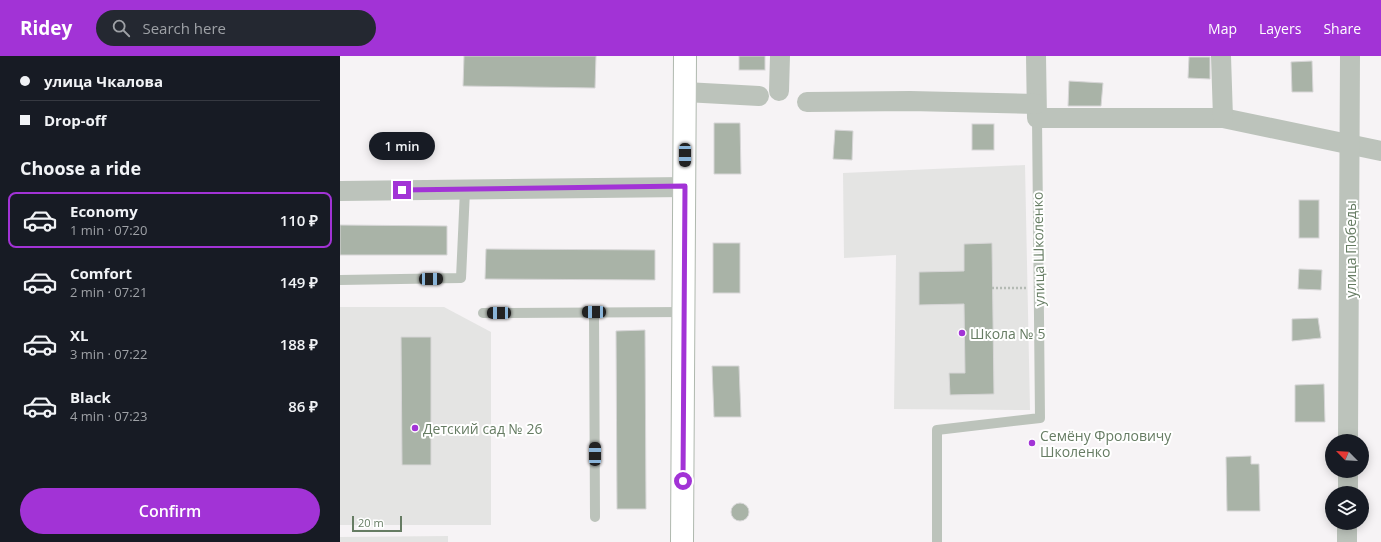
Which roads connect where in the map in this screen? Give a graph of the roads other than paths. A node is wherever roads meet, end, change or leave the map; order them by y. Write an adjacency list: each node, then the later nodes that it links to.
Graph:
1 (685, 56): 7 (street)
2 (780, 56): 6 (street)
3 (1036, 56): 10 (street, улица Школенко)
4 (1221, 56): 11 (street)
5 (1350, 56): 12 (street, улица Победы)
6 (780, 91)
7 (685, 92): 8 (street); 14 (street)
8 (759, 96)
9 (806, 102): 10 (street)
10 (1036, 111): 11 (street); 25 (lane, улица Школенко)
11 (1223, 118): 12 (street)
12 (1350, 145): 13 (street); 21 (street, улица Победы)
13 (1381, 150)
14 (685, 186): 15 (street); 19 (street)
15 (465, 190): 16 (street); 17 (lane)
16 (340, 191)
17 (340, 280)
18 (594, 312): 19 (lane); 20 (lane); 22 (lane)
19 (684, 312): 24 (street)
20 (483, 313)
21 (1348, 434)
22 (595, 517)
23 (1347, 530): 26 (street)
24 (682, 542)
25 (937, 542)
26 (1347, 542)

